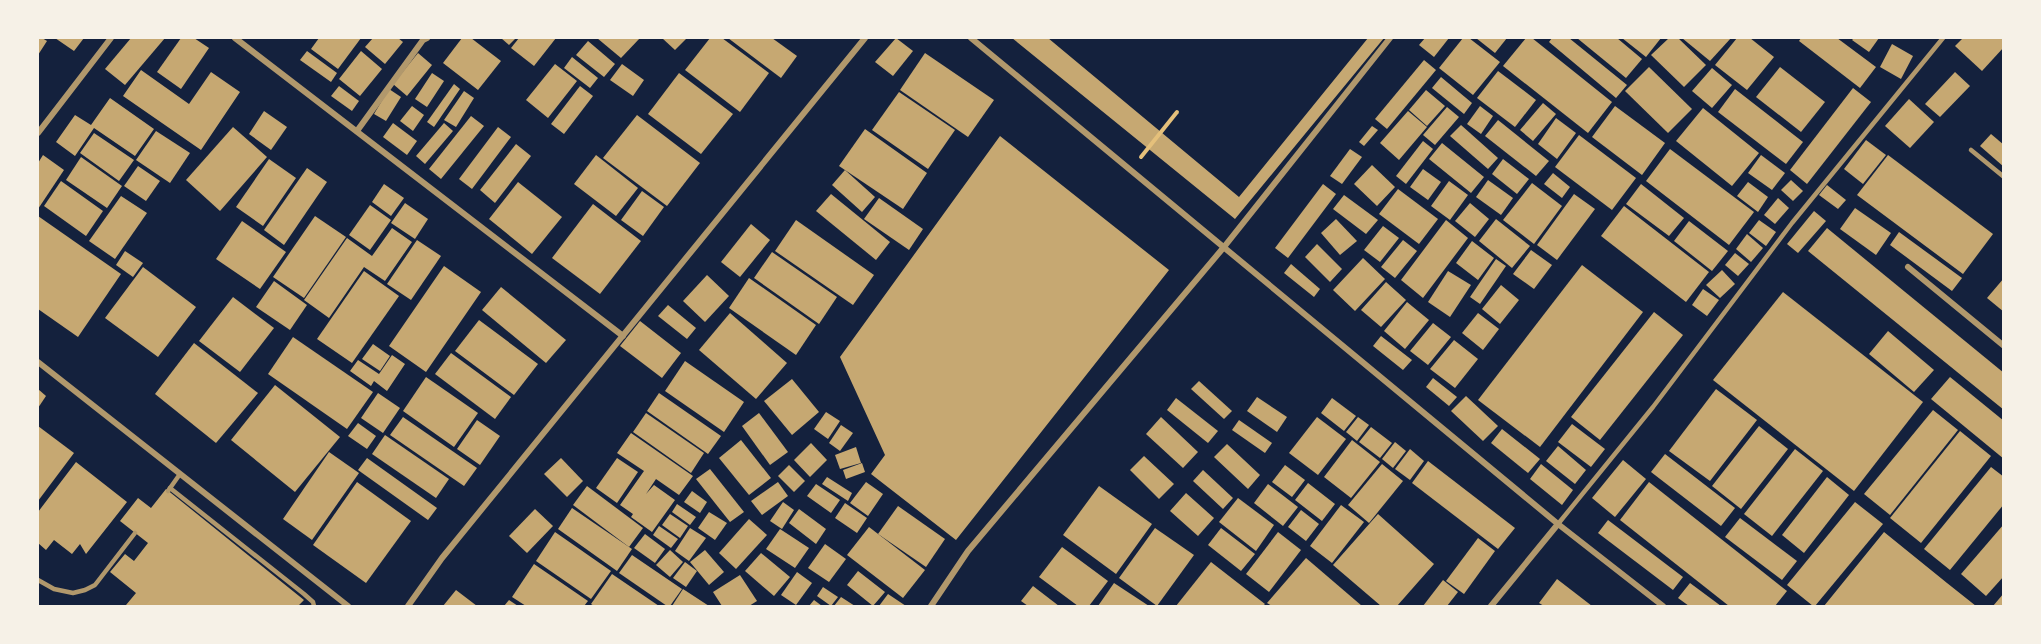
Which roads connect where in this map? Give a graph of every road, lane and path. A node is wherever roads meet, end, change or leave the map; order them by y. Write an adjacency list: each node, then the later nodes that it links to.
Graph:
1 (111, 38): 10 (street)
2 (235, 38): 9 (street)
3 (427, 38): 9 (street)
4 (865, 38): 16 (street)
5 (971, 38): 14 (street)
6 (1390, 38): 14 (street)
7 (1943, 38): 20 (lane)
8 (1177, 112): 12 (path)
9 (357, 131): 16 (street)
10 (38, 133)
11 (1971, 150): 13 (lane)
12 (1138, 162)
13 (2004, 177)
14 (1224, 247): 20 (street); 26 (street)
15 (1908, 267): 17 (street)
16 (623, 336): 25 (street)
17 (2004, 346)
18 (38, 362): 19 (street)
19 (180, 474): 23 (lane); 24 (street)
20 (1558, 524): 27 (street); 28 (street)
21 (135, 533): 22 (lane)
22 (38, 580)
23 (314, 606)
24 (348, 606)
25 (408, 606)
26 (931, 606)
27 (1491, 606)
28 (1663, 606)

